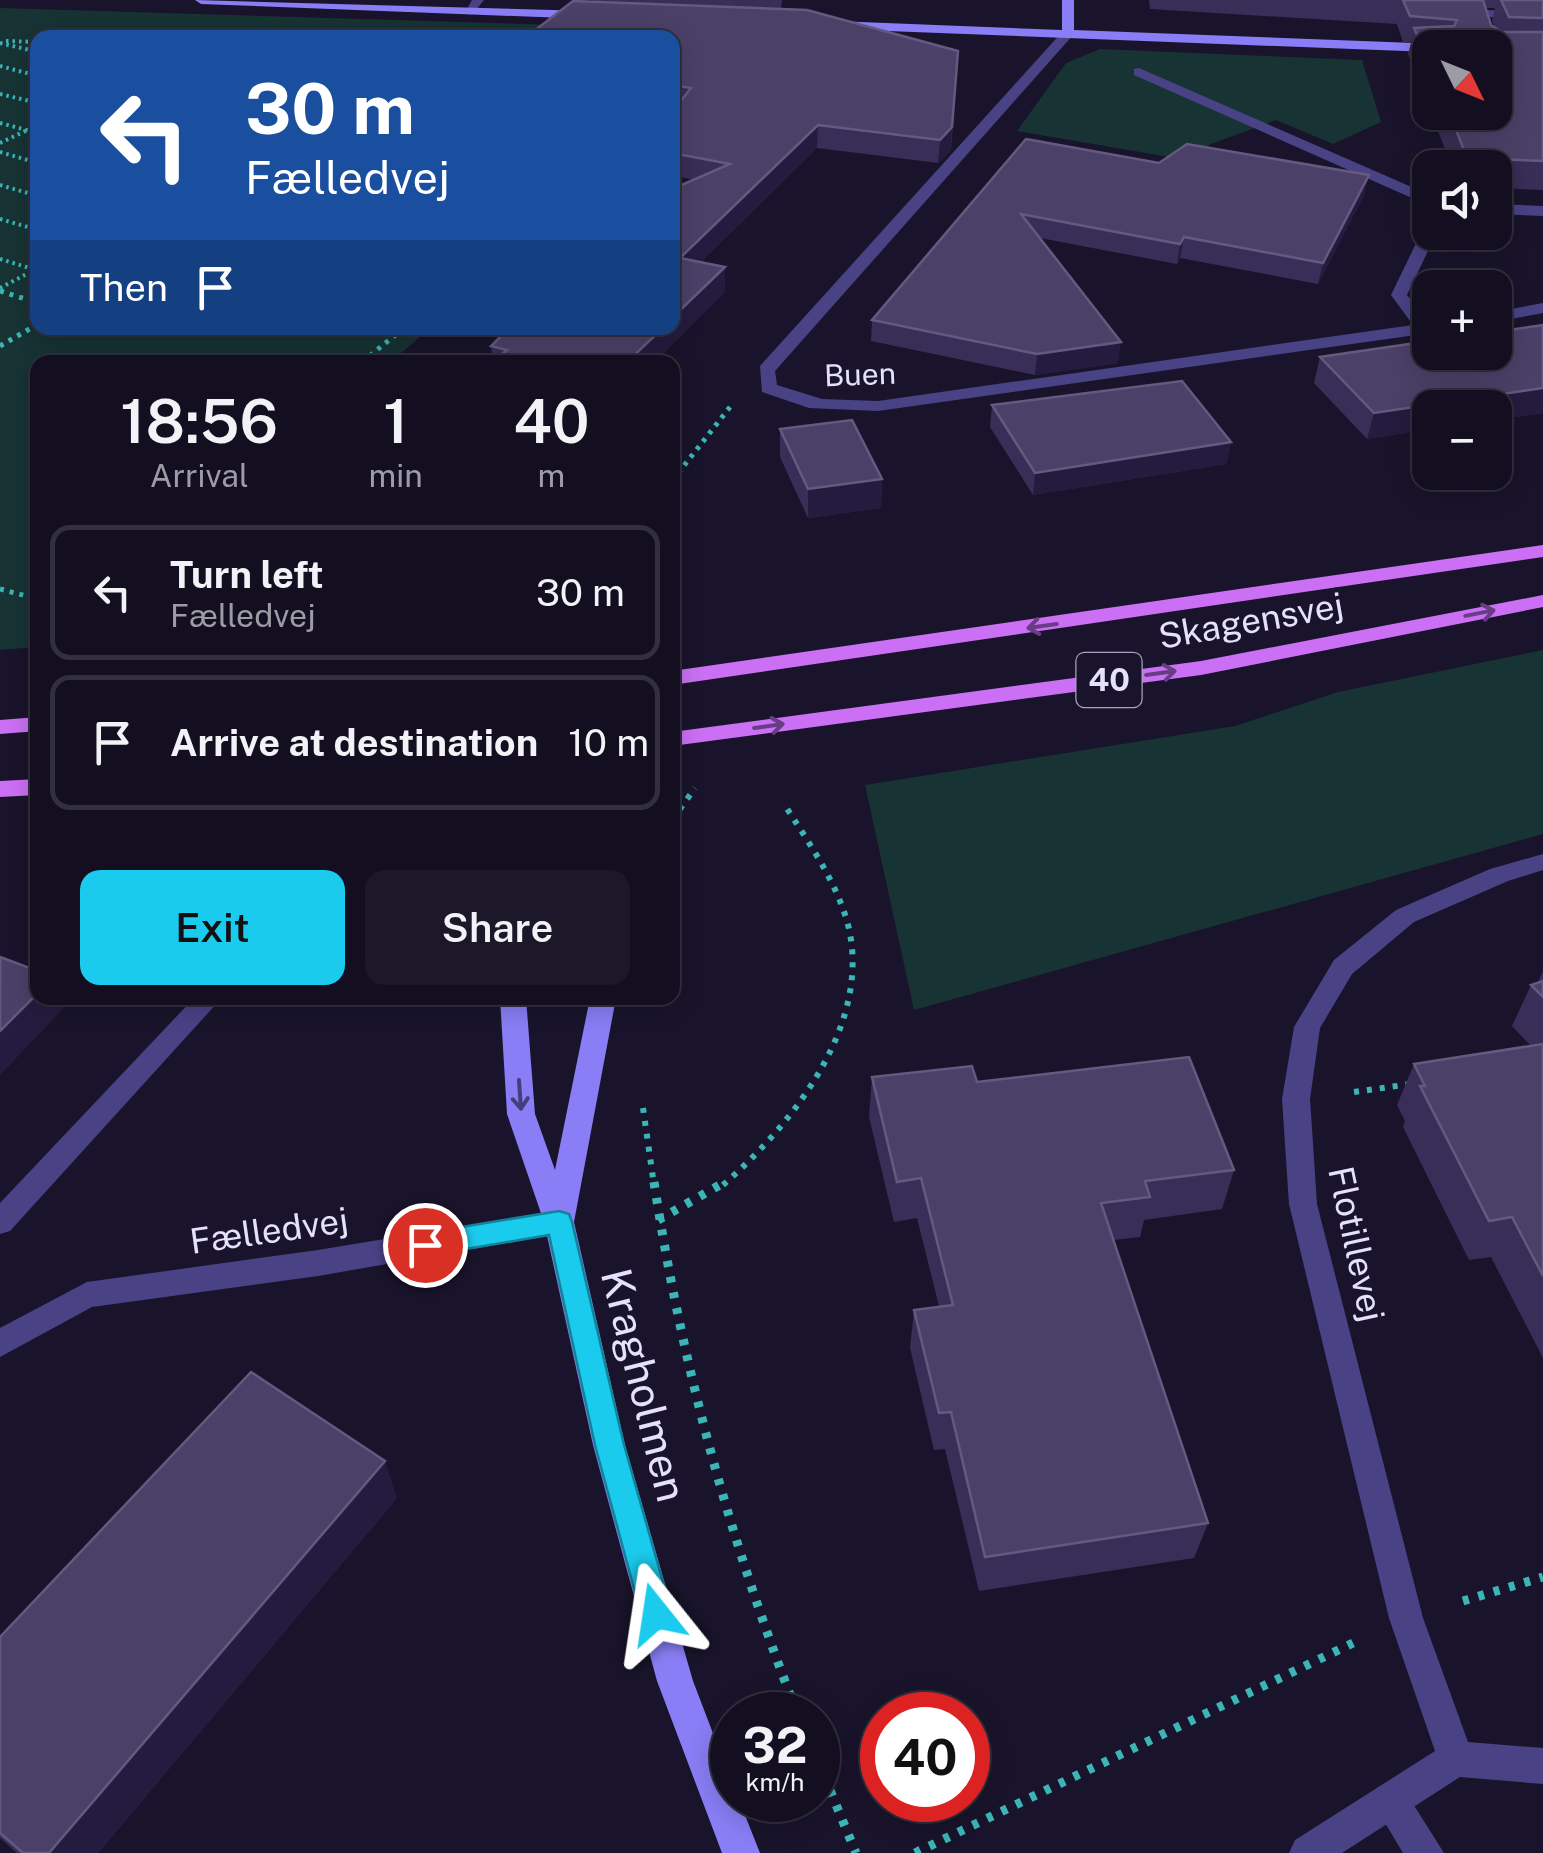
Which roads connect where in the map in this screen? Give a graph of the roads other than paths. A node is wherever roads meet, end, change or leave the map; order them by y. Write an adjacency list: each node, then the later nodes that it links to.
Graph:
1 (200, 0): 3 (street)
2 (1068, 0): 8 (street)
3 (475, 5): 5 (street)
4 (1543, 15): 7 (street)
5 (606, 16)
6 (817, 24): 8 (street)
7 (1486, 30)
8 (1068, 34): 9 (street); 18 (street, Buen)
9 (1412, 47)
10 (1140, 72): 11 (street)
11 (1412, 193)
12 (1512, 210): 13 (street)
13 (1543, 211)
14 (1421, 250): 16 (street, Buen)
15 (1543, 308): 17 (street)
16 (1412, 311)
17 (1512, 314)
18 (1412, 331)
19 (1543, 550): 21 (main road, Skagensvej / 40, one-way to 21)
20 (1543, 601): 24 (main road, Skagensvej / 40, one-way to 20)
21 (680, 677)
22 (30, 724): 23 (main road)
23 (0, 726)
24 (680, 738)
25 (30, 788): 26 (main road)
26 (0, 790)
27 (1543, 862): 34 (street, Flotillevej)
28 (202, 1005): 31 (street)
29 (514, 1005): 32 (street, Kragholmen, one-way to 32)
30 (602, 1005): 32 (street, Kragholmen)
31 (0, 1222)
32 (559, 1222): 33 (street, Fælledvej); 37 (street, Kragholmen)
33 (0, 1343)
34 (1456, 1759): 35 (street); 36 (street)
35 (1543, 1766)
36 (1390, 1800): 38 (street); 39 (street)
37 (741, 1853)
38 (1308, 1853)
39 (1425, 1853)

